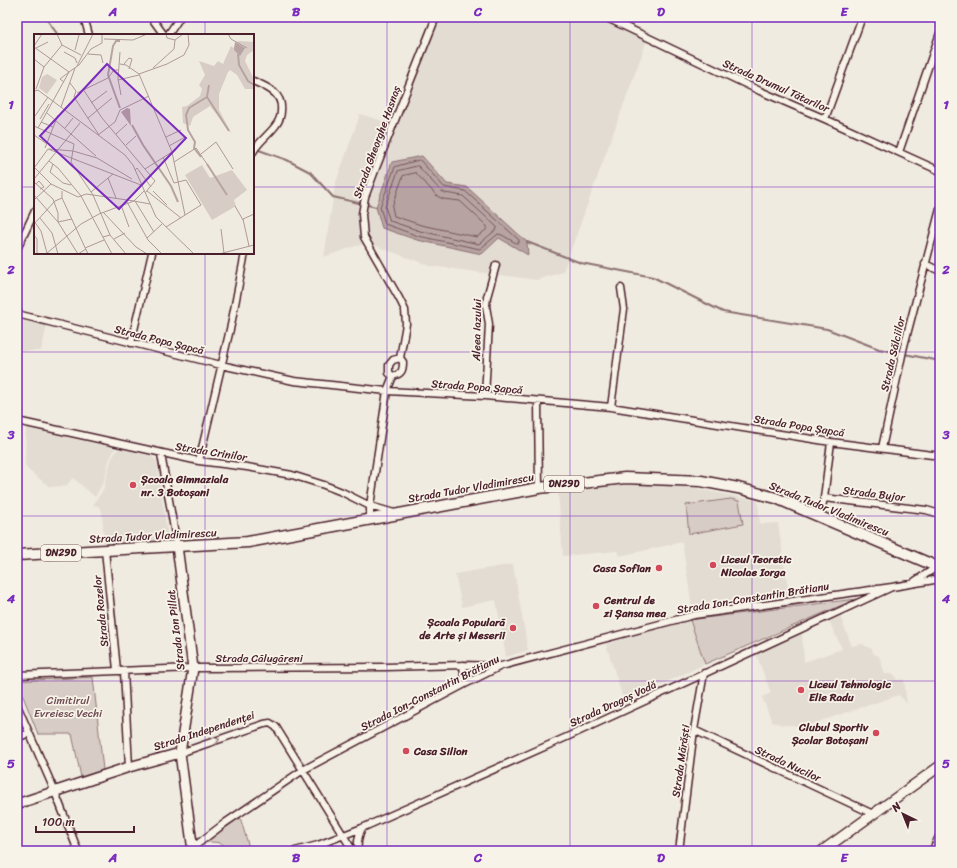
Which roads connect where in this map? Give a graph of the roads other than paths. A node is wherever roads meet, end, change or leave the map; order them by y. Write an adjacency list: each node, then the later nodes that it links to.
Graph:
1 (84, 17): 8 (street)
2 (151, 17): 9 (street)
3 (180, 17): 10 (street)
4 (436, 17): 27 (street, Strada Gheorghe Hasnaș)
5 (605, 17): 12 (street, Strada Drumul Tătarilor)
6 (862, 17): 12 (street)
7 (940, 32): 14 (street)
8 (89, 34)
9 (163, 34)
10 (169, 34)
11 (254, 81): 13 (street)
12 (826, 118): 14 (street, Strada Drumul Tătarilor)
13 (254, 150)
14 (899, 152): 15 (street, Strada Drumul Tătarilor)
15 (940, 171)
16 (940, 210): 21 (street, Strada Sălciilor)
17 (34, 213): 18 (street)
18 (17, 249)
19 (152, 254): 26 (street)
20 (245, 254): 28 (street)
21 (925, 264): 23 (street); 36 (street, Strada Sălciilor)
22 (496, 265): 31 (street, Aleea Iazului)
23 (940, 270)
24 (621, 288): 33 (street)
25 (17, 314): 26 (street, Strada Popa Șapcă)
26 (131, 343): 28 (street, Strada Popa Șapcă)
27 (400, 358): 29 (street); 29 (street)
28 (221, 366): 30 (street, Strada Popa Șapcă); 39 (street)
29 (393, 376): 30 (street)
30 (387, 390): 31 (street, Strada Popa Șapcă); 42 (street)
31 (485, 396): 32 (street, Strada Popa Șapcă)
32 (538, 402): 33 (street, Strada Popa Șapcă); 40 (street)
33 (610, 407): 35 (street, Strada Popa Șapcă)
34 (17, 421): 37 (street, Strada Crinilor)
35 (832, 442): 36 (street, Strada Popa Șapcă); 41 (street)
36 (882, 448): 38 (street, Strada Popa Șapcă)
37 (161, 454): 39 (street, Strada Crinilor); 47 (street, Strada Ion Pillat)
38 (940, 456)
39 (199, 462): 42 (street, Strada Crinilor)
40 (539, 488): 43 (main road, Strada Tudor Vladimirescu / DN29D); 45 (main road, Strada Tudor Vladimirescu / DN29D)
41 (824, 498): 44 (street, Strada Bujor); 45 (street)
42 (370, 506): 43 (street, Strada Crinilor); 46 (street)
43 (397, 514): 46 (main road, Strada Tudor Vladimirescu / DN29D)
44 (940, 514)
45 (820, 516): 50 (main road, Strada Tudor Vladimirescu / DN29D)
46 (370, 520): 47 (main road, Strada Tudor Vladimirescu / DN29D)
47 (177, 546): 48 (main road, Strada Tudor Vladimirescu / DN29D); 56 (main road, Strada Ion Pillat)
48 (104, 550): 49 (main road, Strada Tudor Vladimirescu / DN29D); 57 (street, Strada Rozelor)
49 (17, 555)
50 (939, 567): 52 (street)
51 (940, 579): 52 (street, Strada Dragoș Vodă)
52 (912, 583): 53 (street, Strada Dragoș Vodă)
53 (892, 587): 55 (street, Strada Ion-Constantin Brătianu); 59 (street, Strada Dragoș Vodă)
54 (463, 665): 55 (street, Strada Călugăreni); 56 (street, Strada Călugăreni); 61 (street)
55 (501, 666): 61 (street, Strada Ion-Constantin Brătianu)
56 (194, 668): 58 (street, Strada Călugăreni); 66 (main road, Strada Ion Pillat)
57 (117, 670): 58 (street, Strada Călugăreni); 60 (street, Strada Călugăreni)
58 (124, 671): 68 (street)
59 (704, 674): 63 (street, Strada Mărăști); 73 (street, Strada Dragoș Vodă)
60 (17, 675)
61 (464, 685): 69 (street, Strada Ion-Constantin Brătianu)
62 (17, 705): 64 (street)
63 (694, 730): 72 (street, Strada Nucilor); 83 (street, Strada Mărăști)
64 (29, 733): 65 (street); 70 (street)
65 (17, 738)
66 (180, 753): 68 (main road, Strada Independenței); 69 (street, Strada Independenței, one-way to 69); 77 (main road, Strada Ion Pillat)
67 (940, 766): 72 (main road)
68 (130, 767): 70 (main road, Strada Independenței)
69 (303, 770): 74 (street, Strada Independenței); 77 (street, Strada Ion-Constantin Brătianu)
70 (55, 792): 71 (main road, Strada Independenței); 78 (street)
71 (17, 804)
72 (873, 814): 84 (main road)
73 (362, 828): 74 (street, Strada Dragoș Vodă); 82 (street)
74 (343, 835): 76 (street, Strada Dragoș Vodă); 81 (street, Strada Independenței)
75 (940, 838): 85 (main road)
76 (318, 845): 79 (street, Strada Dragoș Vodă); 80 (street)
77 (191, 850)
78 (78, 851)
79 (295, 851)
80 (334, 851)
81 (353, 851)
82 (358, 851)
83 (679, 851)
84 (822, 851)
85 (934, 851)

